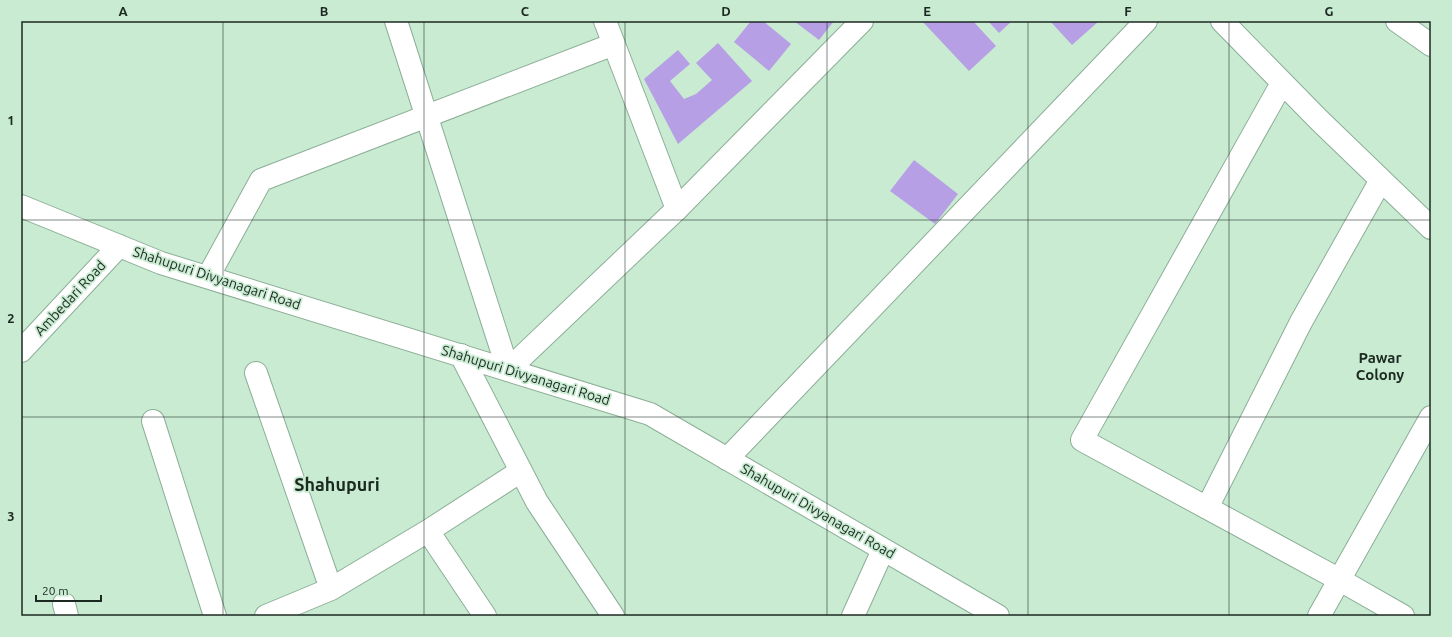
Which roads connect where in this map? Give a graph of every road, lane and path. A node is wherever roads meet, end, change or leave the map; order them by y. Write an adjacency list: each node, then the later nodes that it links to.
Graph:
1 (396, 21): 10 (street)
2 (605, 21): 7 (street)
3 (862, 21): 13 (street)
4 (1146, 21): 23 (street)
5 (1222, 21): 9 (street)
6 (1397, 21): 8 (street)
7 (614, 44): 10 (street); 13 (street)
8 (1431, 45)
9 (1282, 83): 11 (street); 25 (street)
10 (427, 116): 16 (street); 19 (street)
11 (1381, 180): 14 (street); 25 (street)
12 (21, 206): 15 (street, Shahupuri Divyanagari Road)
13 (677, 209): 19 (street)
14 (1431, 228)
15 (119, 246): 16 (street, Shahupuri Divyanagari Road); 17 (street, Ambedari Road)
16 (208, 277): 18 (street, Shahupuri Divyanagari Road)
17 (21, 351)
18 (461, 355): 19 (street, Shahupuri Divyanagari Road); 24 (street)
19 (508, 370): 23 (street, Shahupuri Divyanagari Road)
20 (256, 372): 29 (street)
21 (1431, 417): 28 (street)
22 (153, 421): 30 (street)
23 (727, 459): 27 (street, Shahupuri Divyanagari Road)
24 (521, 471): 26 (street); 33 (street)
25 (1208, 508): 28 (street)
26 (428, 531): 29 (street); 32 (street)
27 (884, 550): 34 (street); 35 (street, Shahupuri Divyanagari Road)
28 (1340, 580): 36 (street); 37 (street)
29 (331, 589): 31 (street)
30 (215, 616)
31 (266, 616)
32 (485, 616)
33 (613, 616)
34 (853, 616)
35 (998, 616)
36 (1319, 616)
37 (1403, 616)

